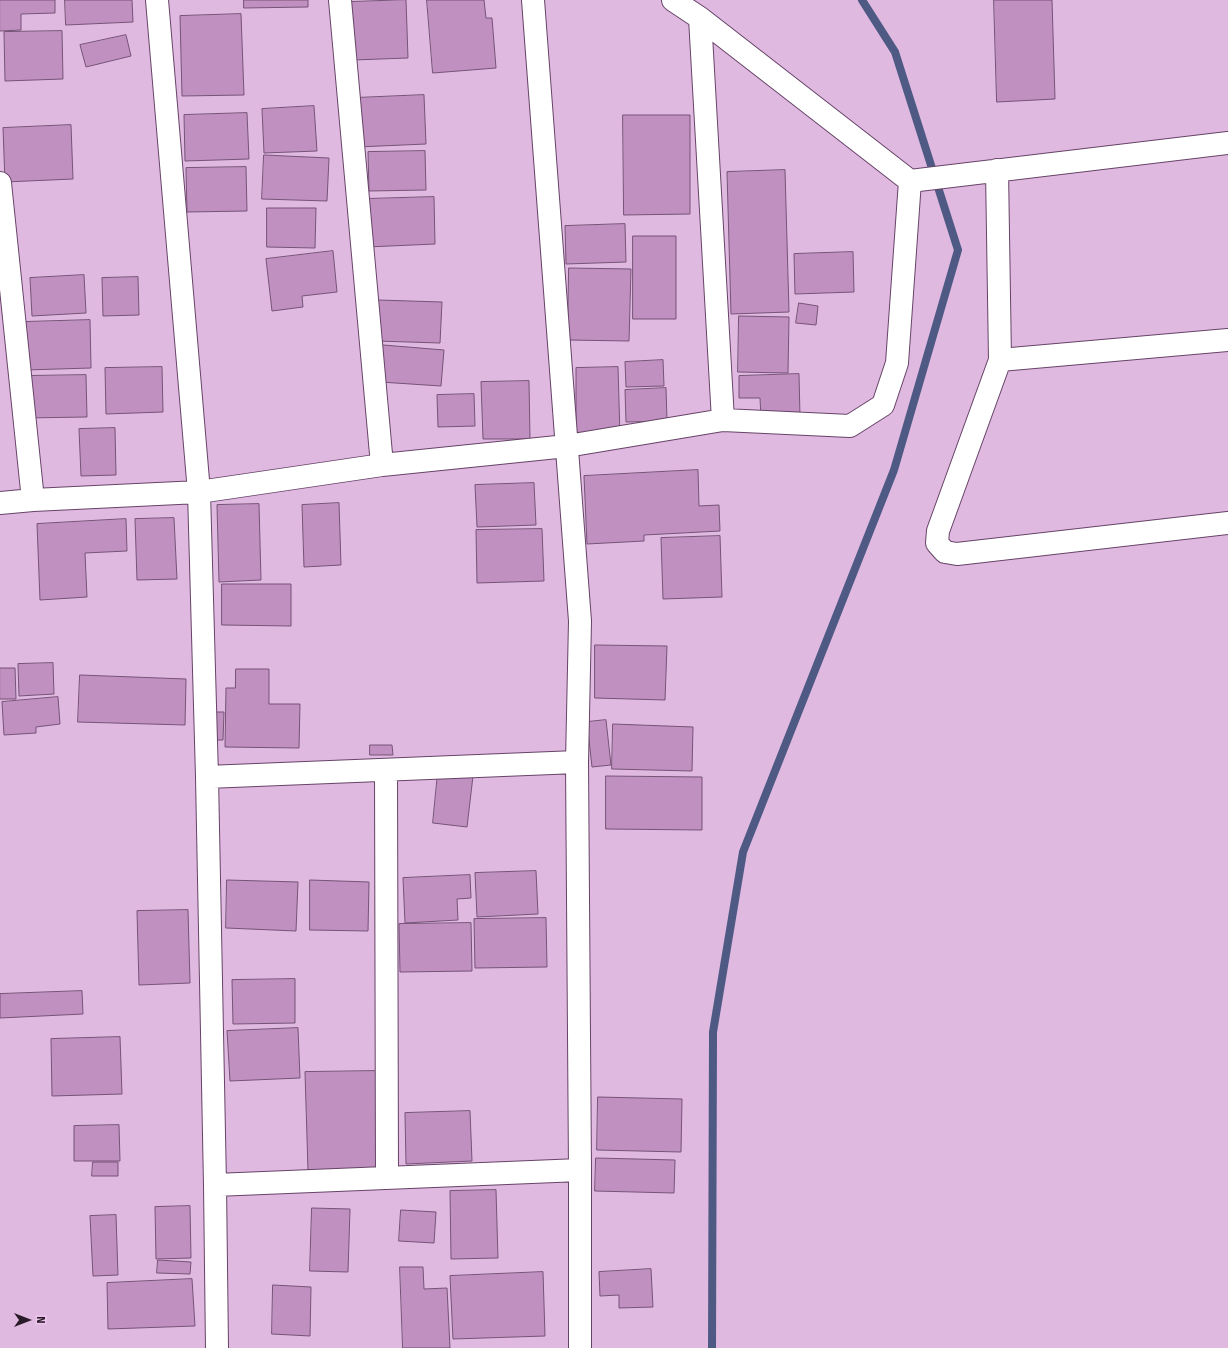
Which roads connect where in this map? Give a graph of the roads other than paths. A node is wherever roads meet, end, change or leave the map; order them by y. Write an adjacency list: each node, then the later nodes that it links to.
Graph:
1 (157, 0): 15 (street)
2 (340, 0): 14 (street)
3 (533, 0): 13 (street)
4 (673, 0): 5 (street)
5 (700, 18): 8 (street); 12 (street)
6 (1228, 143): 7 (street)
7 (995, 170): 8 (street); 11 (street)
8 (911, 180): 12 (street)
9 (0, 183): 16 (street)
10 (1228, 340): 11 (street)
11 (1000, 360): 18 (street)
12 (723, 420): 13 (street)
13 (567, 446): 14 (street); 19 (street)
14 (382, 465): 15 (street)
15 (199, 492): 16 (street); 21 (street)
16 (33, 500): 17 (street)
17 (0, 503)
18 (1228, 523)
19 (577, 762): 20 (street); 22 (street)
20 (386, 770): 21 (street); 23 (street)
21 (207, 777): 24 (street)
22 (580, 1170): 23 (street); 26 (street)
23 (387, 1178): 24 (street)
24 (215, 1185): 25 (street)
25 (217, 1348)
26 (580, 1348)

